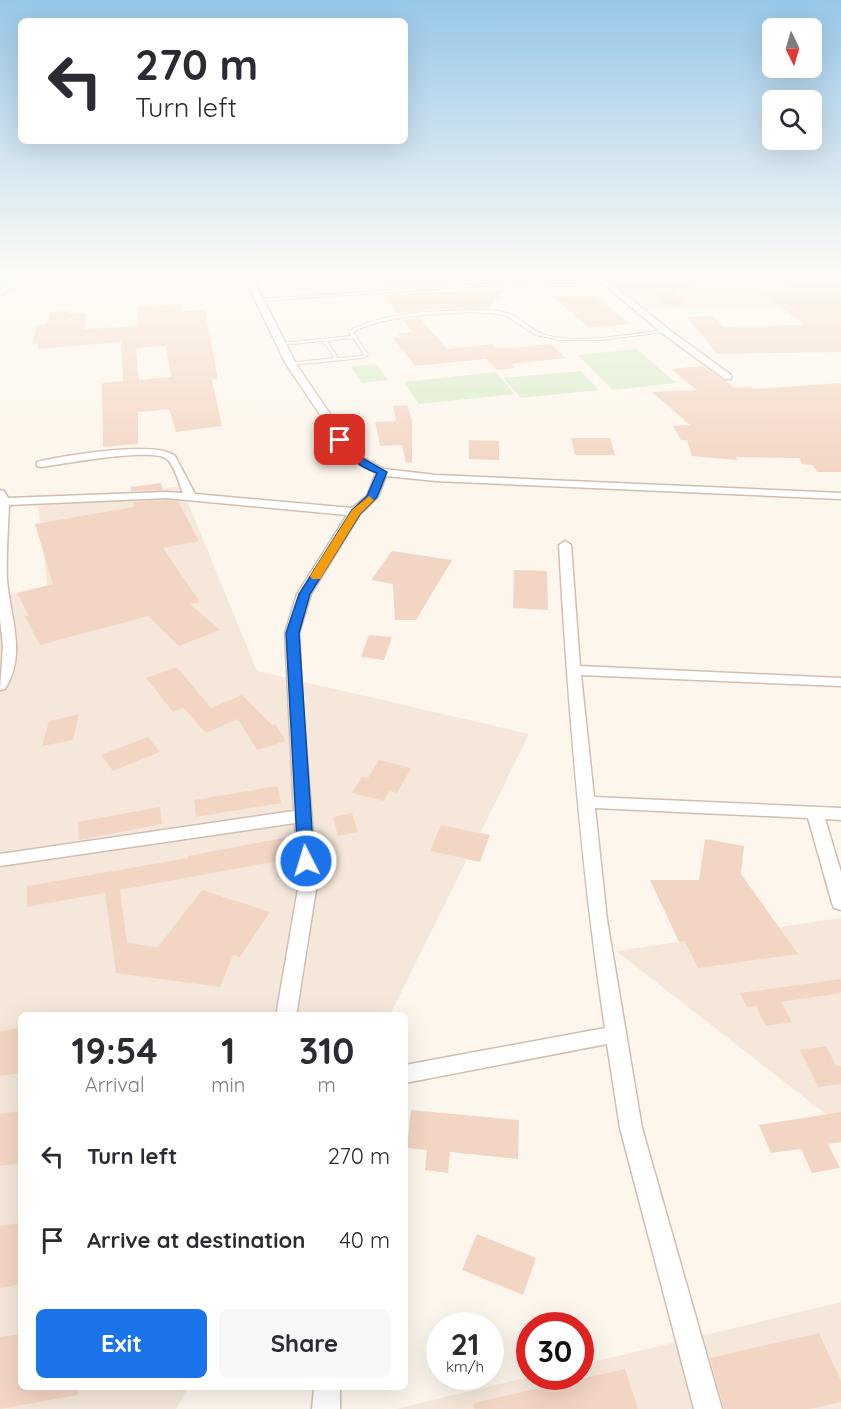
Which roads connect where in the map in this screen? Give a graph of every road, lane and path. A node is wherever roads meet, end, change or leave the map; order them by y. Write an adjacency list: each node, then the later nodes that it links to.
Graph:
1 (324, 340): 7 (lane)
2 (279, 341): 6 (street)
3 (318, 341): 6 (lane)
4 (356, 341): 7 (lane)
5 (678, 341): 9 (street)
6 (281, 345): 8 (street)
7 (337, 360): 8 (lane)
8 (291, 364): 11 (street)
9 (728, 377)
10 (41, 464): 12 (street)
11 (382, 472): 13 (street); 15 (street)
12 (190, 496): 14 (street); 15 (street)
13 (841, 496)
14 (1, 498): 19 (street)
15 (355, 512): 23 (street)
16 (565, 544): 17 (street)
17 (573, 670): 18 (street); 20 (street)
18 (841, 681)
19 (0, 686)
20 (586, 802): 21 (street); 27 (street)
21 (815, 812): 22 (street); 25 (street)
22 (841, 814)
23 (302, 816): 24 (street); 26 (street)
24 (0, 860)
25 (841, 903)
26 (287, 1012)
27 (616, 1034): 28 (street); 31 (street)
28 (408, 1073)
29 (327, 1390): 30 (street)
30 (327, 1409)
31 (708, 1409)

